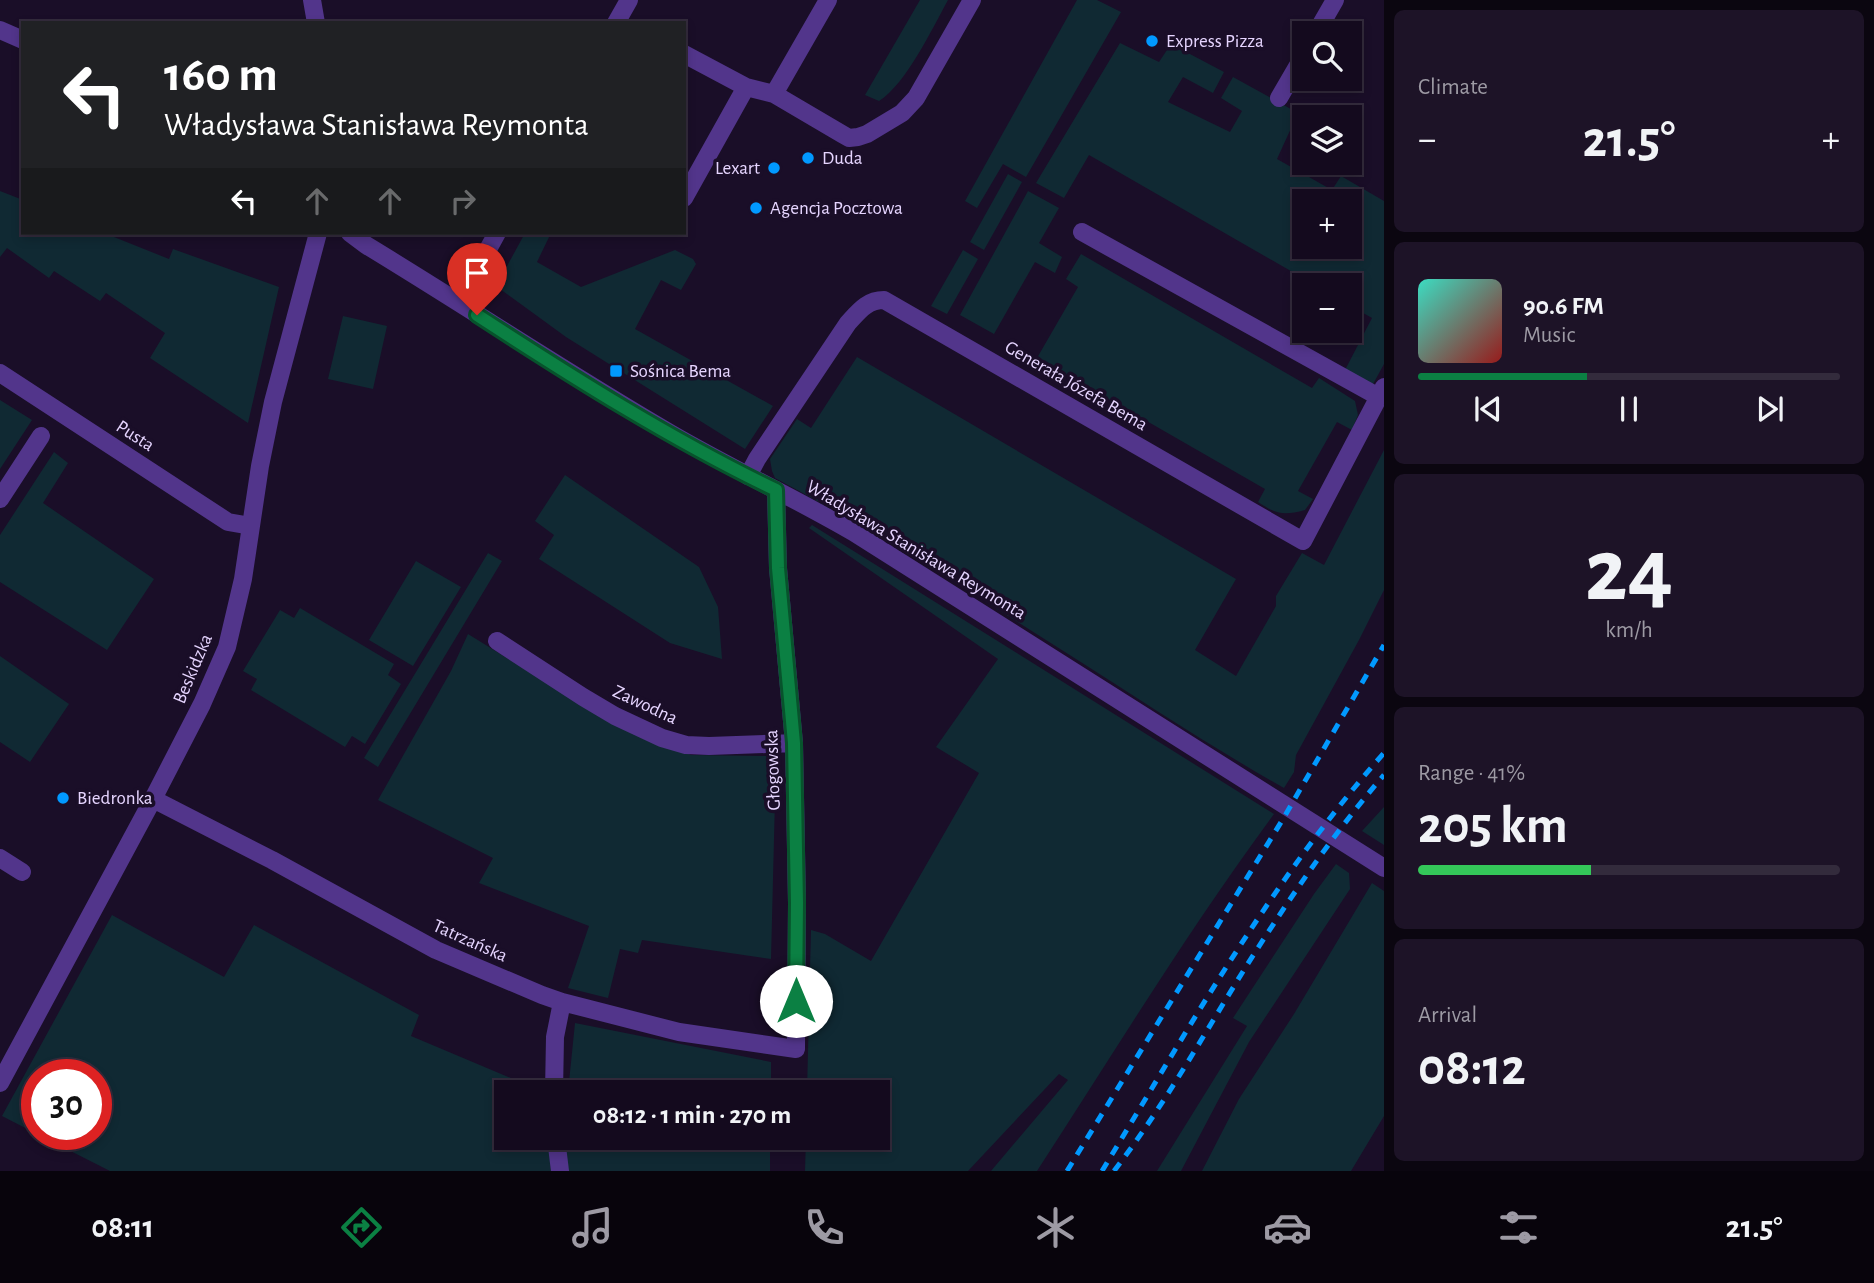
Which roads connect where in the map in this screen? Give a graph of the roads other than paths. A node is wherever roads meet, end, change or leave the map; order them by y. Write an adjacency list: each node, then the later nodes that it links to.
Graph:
1 (312, 0): 6 (street)
2 (629, 0): 7 (street)
3 (828, 0): 14 (street)
4 (972, 0): 14 (street)
5 (1335, 0): 8 (street)
6 (316, 21)
7 (620, 21)
8 (1323, 21)
9 (0, 30): 10 (street)
10 (21, 39)
11 (686, 55): 13 (street)
12 (1292, 76): 15 (street)
13 (747, 87): 14 (street); 16 (street)
14 (774, 94)
15 (1279, 98)
16 (686, 194)
17 (1082, 232): 23 (street, Generała Józefa Bema)
18 (317, 235): 28 (street, Beskidzka)
19 (353, 235): 21 (street, Władysława Stanisława Reymonta)
20 (496, 235): 21 (street)
21 (459, 302): 25 (street, Władysława Stanisława Reymonta)
22 (0, 373): 28 (street, Pusta)
23 (1382, 392): 25 (street, Generała Józefa Bema)
24 (41, 436): 27 (street)
25 (748, 476): 26 (street, Władysława Stanisława Reymonta)
26 (776, 490): 30 (street, Głogowska); 33 (street, Władysława Stanisława Reymonta)
27 (0, 499)
28 (251, 526): 31 (street, Beskidzka)
29 (497, 641): 30 (street, Zawodna)
30 (794, 743): 36 (street, Głogowska)
31 (153, 799): 35 (street, Tatrzańska); 38 (street, Beskidzka)
32 (0, 858): 34 (street)
33 (1384, 867)
34 (22, 872)
35 (562, 1002): 36 (street, Tatrzańska); 37 (street)
36 (796, 1049)
37 (554, 1080)
38 (0, 1083)
39 (557, 1150): 40 (street)
40 (560, 1171)

